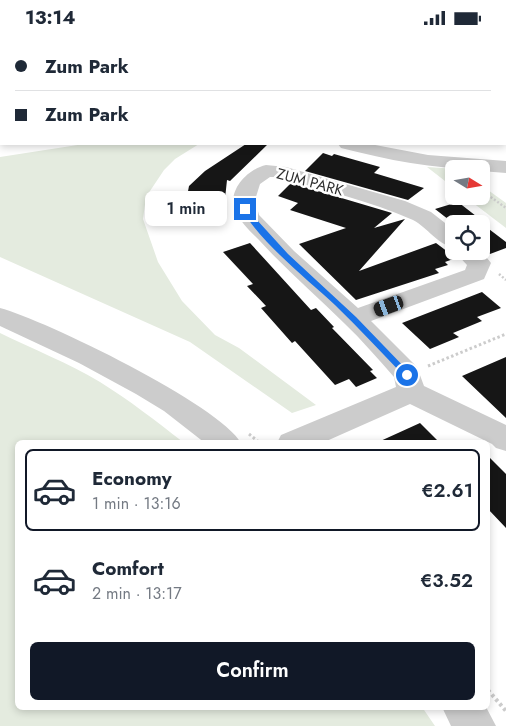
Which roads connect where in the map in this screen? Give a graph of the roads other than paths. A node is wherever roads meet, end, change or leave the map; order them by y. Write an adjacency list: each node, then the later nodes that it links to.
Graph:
1 (352, 145): 2 (street)
2 (506, 167)
3 (445, 234): 6 (street, ZUM PARK)
4 (476, 260): 6 (street)
5 (0, 317): 9 (street)
6 (354, 318): 7 (street, ZUM PARK)
7 (409, 383): 8 (street); 10 (street)
8 (505, 437)
9 (223, 440)
10 (298, 440)
11 (463, 710): 12 (street)
12 (476, 726)

